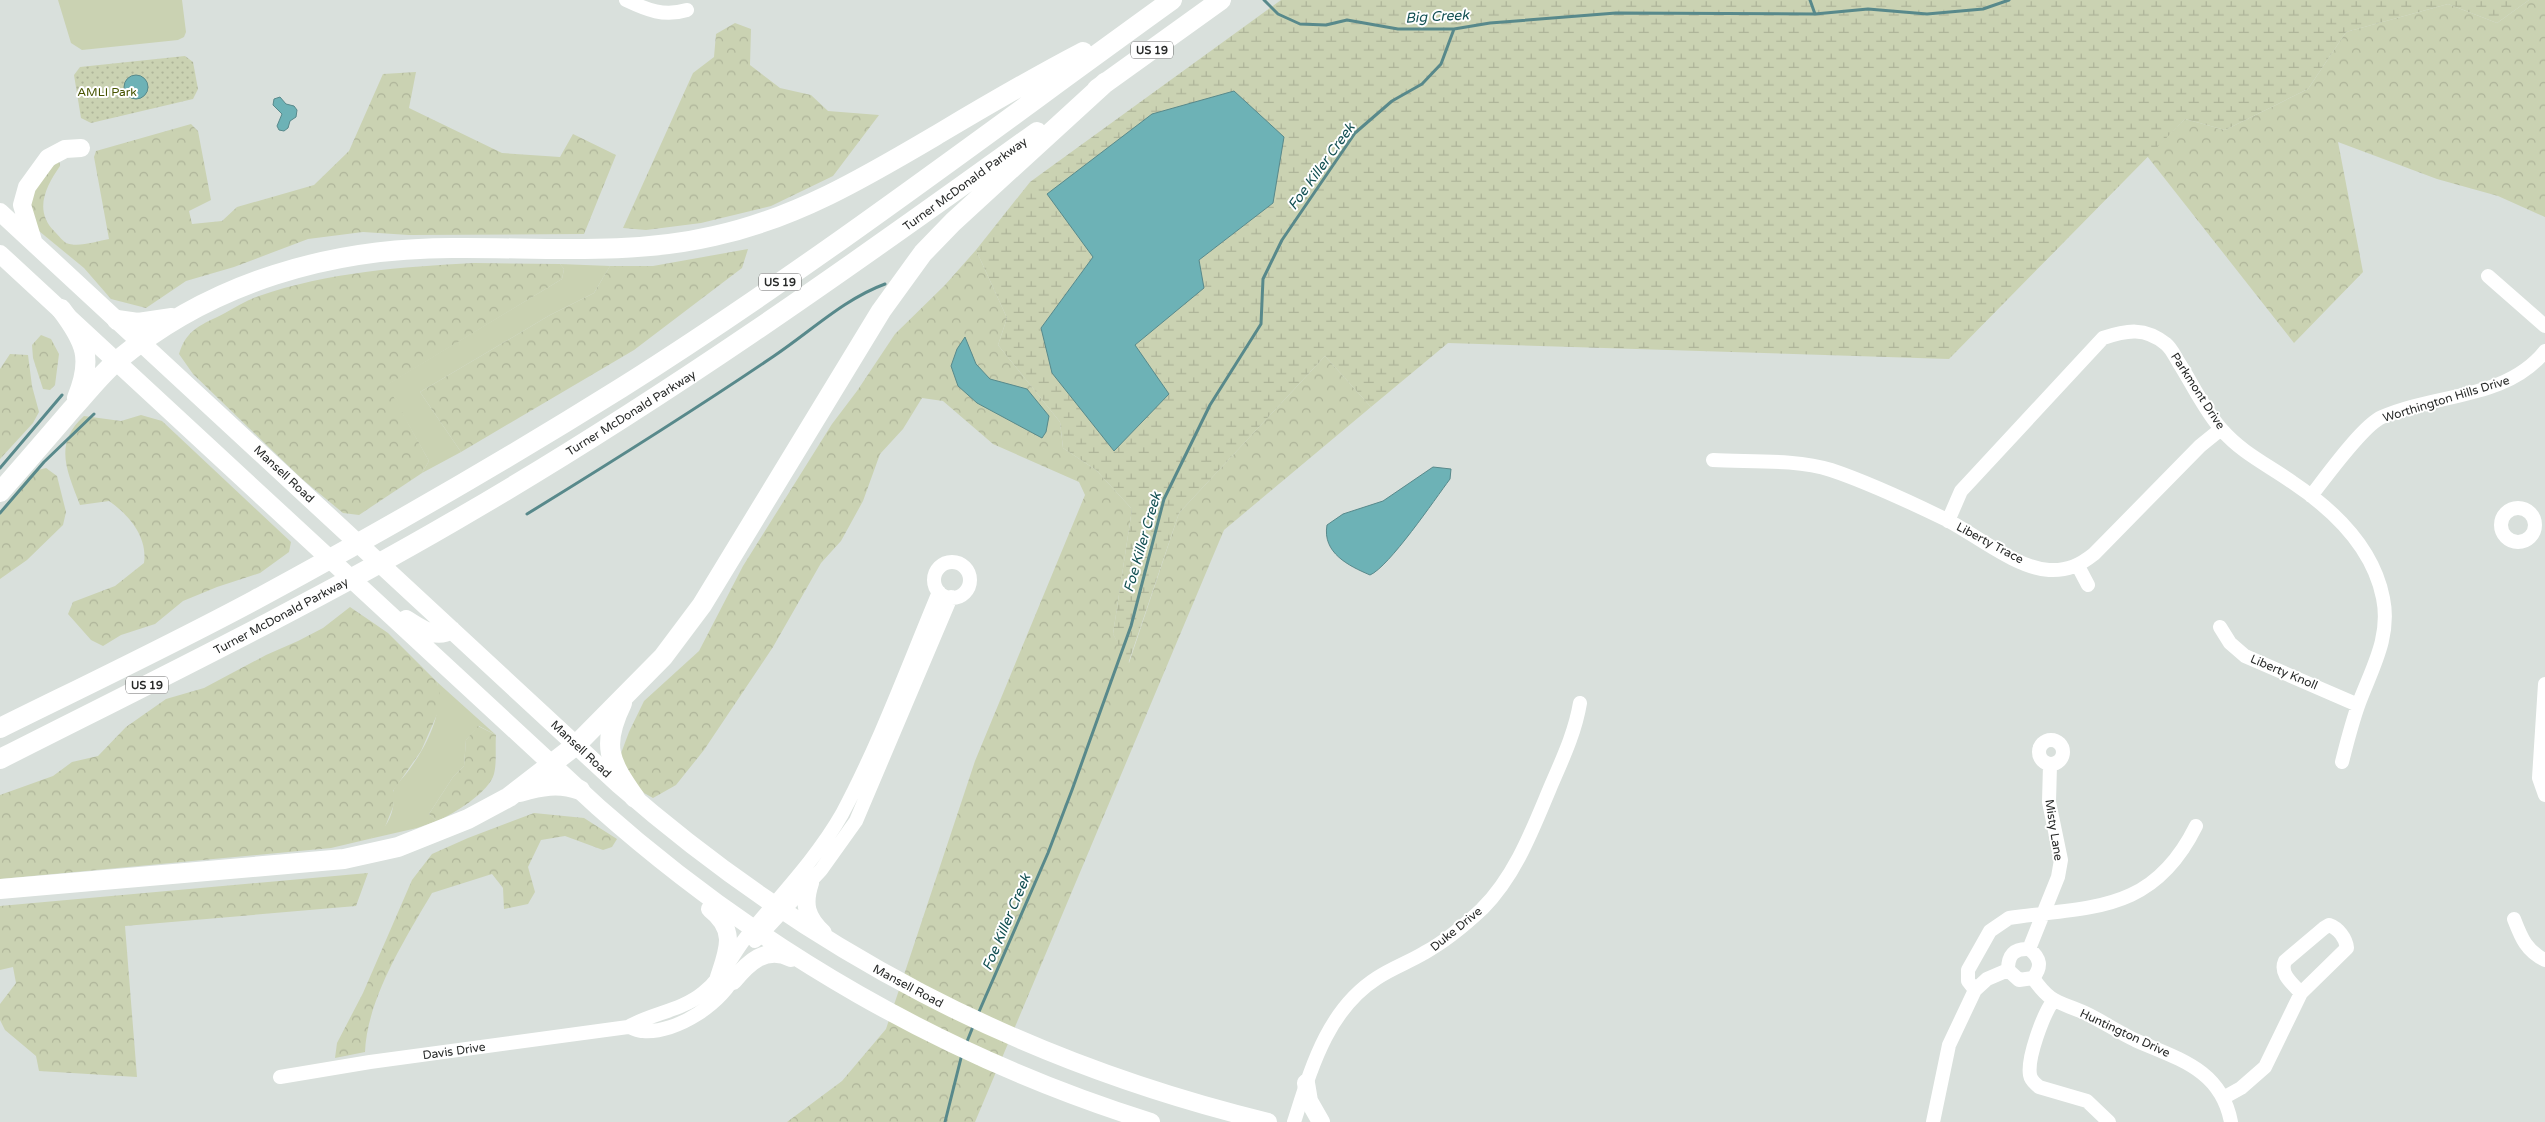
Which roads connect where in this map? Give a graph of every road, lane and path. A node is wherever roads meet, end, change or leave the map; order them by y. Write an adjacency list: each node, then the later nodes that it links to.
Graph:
1 (626, 0): 4 (street)
2 (1172, 0): 5 (highway, US 19)
3 (1221, 0): 6 (highway, Turner McDonald Parkway / US 19)
4 (687, 10)
5 (1147, 18): 13 (highway); 34 (highway, US 19)
6 (1106, 82): 31 (highway); 36 (highway, Turner McDonald Parkway / US 19)
7 (81, 148): 9 (main road)
8 (0, 212): 9 (main road, Mansell Road)
9 (34, 244): 14 (main road, Mansell Road)
10 (0, 254): 12 (main road)
11 (2488, 276): 15 (street)
12 (61, 309): 18 (main road); 19 (highway)
13 (178, 317): 14 (highway); 16 (highway)
14 (116, 320): 16 (main road, Mansell Road)
15 (2545, 326)
16 (142, 342): 18 (highway); 29 (main road, Mansell Road)
17 (2545, 351): 23 (street, Worthington Hills Drive)
18 (117, 360): 19 (highway); 27 (main road)
19 (72, 409): 22 (highway)
20 (2221, 429): 23 (street, Parkmont Drive); 24 (street, Parkmont Drive); 25 (street)
21 (1713, 460): 24 (street, Liberty Trace)
22 (0, 492)
23 (2312, 496): 33 (street, Parkmont Drive)
24 (1948, 521): 25 (street, Liberty Trace)
25 (2078, 566): 26 (street)
26 (2088, 584)
27 (377, 602): 29 (main road); 38 (main road)
28 (2220, 627): 33 (street, Liberty Knoll)
29 (452, 630): 35 (main road, Mansell Road)
30 (2545, 684): 41 (street)
31 (627, 693): 35 (highway); 43 (highway)
32 (1580, 703): 66 (street, Duke Drive)
33 (2358, 705): 37 (street, Parkmont Drive)
34 (0, 728)
35 (576, 745): 38 (highway); 43 (main road, Mansell Road)
36 (0, 759)
37 (2342, 762)
38 (553, 764): 40 (main road); 42 (highway)
39 (2050, 764): 49 (street, Misty Lane)
40 (580, 790): 42 (highway); 45 (main road)
41 (2545, 795)
42 (508, 797): 47 (highway)
43 (635, 798): 48 (main road, Mansell Road)
44 (2196, 826): 49 (street)
45 (666, 865): 51 (main road); 58 (main road)
46 (810, 883): 48 (street); 48 (street); 52 (main road)
47 (0, 889)
48 (778, 908): 51 (street, Davis Drive); 52 (main road, Mansell Road)
49 (2043, 913): 53 (street, Misty Lane); 59 (street)
50 (2514, 919): 54 (street)
51 (757, 932): 56 (main road); 58 (street, Davis Drive)
52 (839, 948): 69 (main road, Mansell Road)
53 (2029, 949): 55 (street); 57 (street)
54 (2545, 960)
55 (2008, 970): 57 (street); 59 (street)
56 (822, 974): 58 (main road); 68 (main road)
57 (2033, 978): 61 (street, Huntington Drive)
58 (726, 979): 62 (street, Davis Drive); 63 (street, Davis Drive)
59 (1974, 990): 72 (street)
60 (2301, 993): 60 (street); 67 (street)
61 (2053, 1001): 67 (street, Huntington Drive); 73 (street)
62 (684, 1005): 63 (street); 64 (street, Davis Drive)
63 (692, 1017): 64 (street, Davis Drive)
64 (628, 1027): 65 (street, Davis Drive)
65 (280, 1077)
66 (1306, 1084): 70 (street, Duke Drive); 71 (main road)
67 (2224, 1098): 74 (street, Huntington Drive)
68 (1151, 1122)
69 (1268, 1122)
70 (1294, 1122)
71 (1321, 1122)
72 (1933, 1122)
73 (2109, 1122)
74 (2231, 1122)

